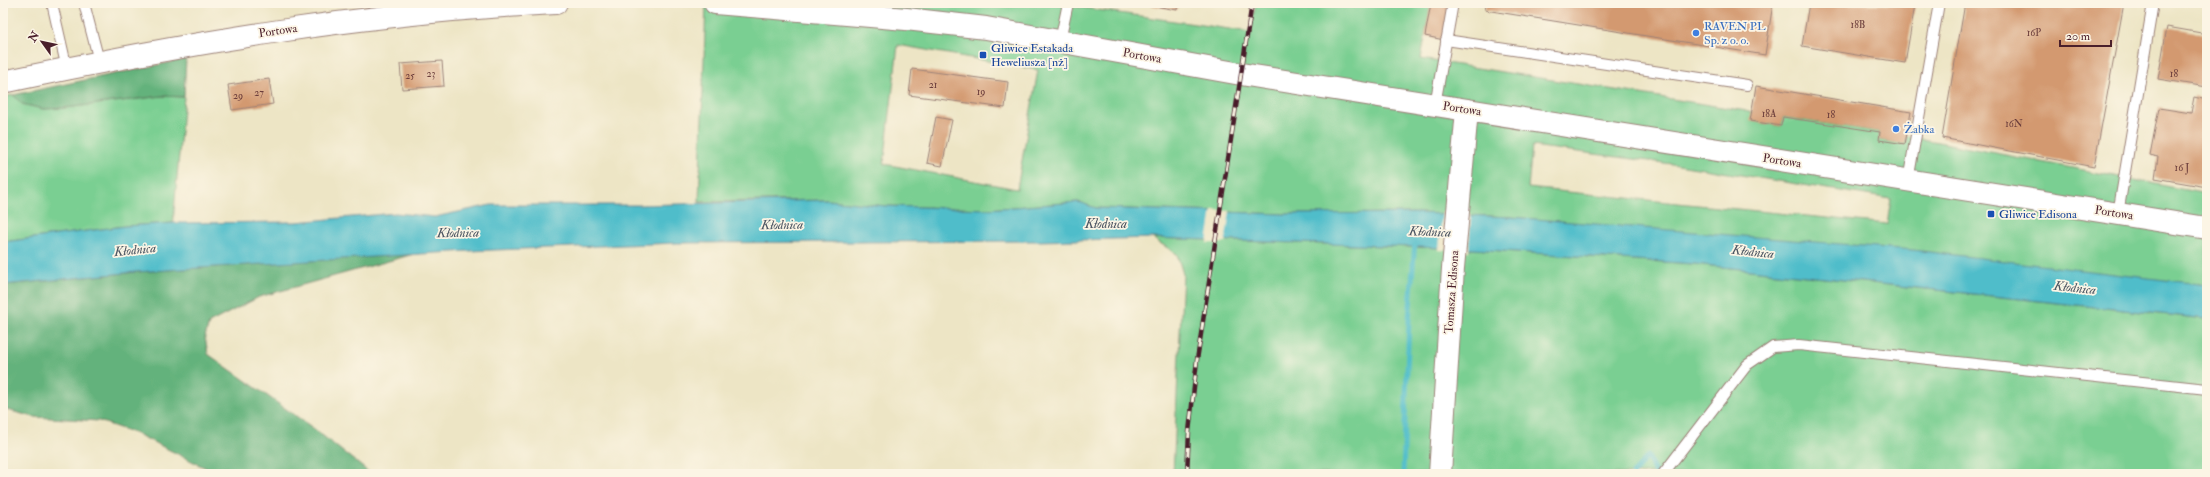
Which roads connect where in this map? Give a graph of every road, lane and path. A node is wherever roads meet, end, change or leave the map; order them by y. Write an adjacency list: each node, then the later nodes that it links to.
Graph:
1 (52, 3): 15 (lane)
2 (84, 3): 14 (lane)
3 (556, 3): 9 (street, Portowa)
4 (715, 3): 10 (street, Portowa)
5 (1068, 3): 13 (lane)
6 (1453, 3): 12 (lane)
7 (1939, 3): 20 (lane)
8 (2152, 3): 21 (lane)
9 (496, 4): 14 (street, Portowa)
10 (742, 4): 11 (street, Portowa)
11 (771, 5): 13 (street, Portowa)
12 (1446, 40): 17 (lane); 18 (lane)
13 (1060, 41): 18 (street, Portowa)
14 (99, 61): 15 (street, Portowa)
15 (67, 69): 16 (street, Portowa)
16 (3, 82)
17 (1748, 85)
18 (1435, 105): 19 (street, Portowa)
19 (1467, 110): 20 (street, Portowa); 24 (street, Tomasza Edisona)
20 (1908, 181): 21 (street, Portowa)
21 (2118, 214): 22 (street, Portowa)
22 (2207, 228)
23 (2207, 389): 25 (lane)
24 (1440, 474)
25 (1663, 474)

